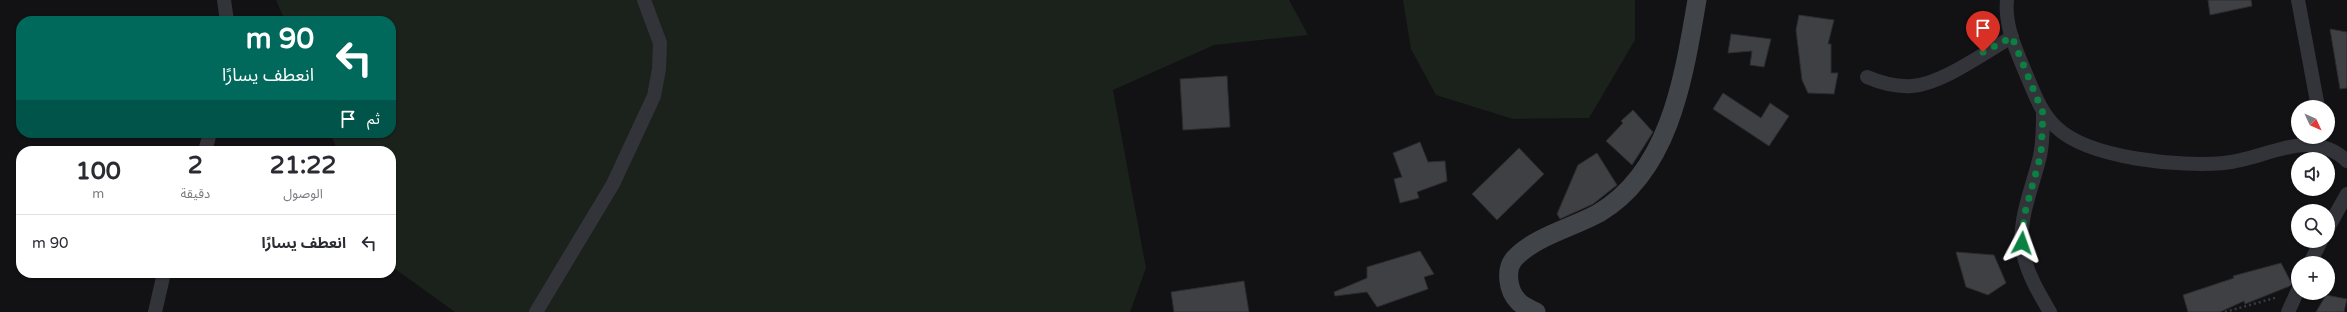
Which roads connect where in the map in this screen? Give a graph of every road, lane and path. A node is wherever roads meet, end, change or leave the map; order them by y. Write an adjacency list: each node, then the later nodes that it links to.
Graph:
1 (224, 0): 6 (street)
2 (644, 0): 20 (street)
3 (1697, 0): 21 (main road)
4 (2007, 0): 7 (street)
5 (2298, 0): 9 (street)
6 (226, 16)
7 (2012, 37): 8 (street); 10 (street)
8 (1867, 77)
9 (2317, 100)
10 (2043, 113): 11 (street); 22 (street)
11 (2307, 144)
12 (2326, 144): 13 (street)
13 (2347, 161)
14 (2347, 194): 15 (street)
15 (2335, 215)
16 (163, 278): 19 (street)
17 (2291, 293): 23 (path)
18 (2294, 300): 24 (street)
19 (155, 312)
20 (536, 312)
21 (1536, 312)
22 (2050, 312)
23 (2225, 312)
24 (2288, 312)

